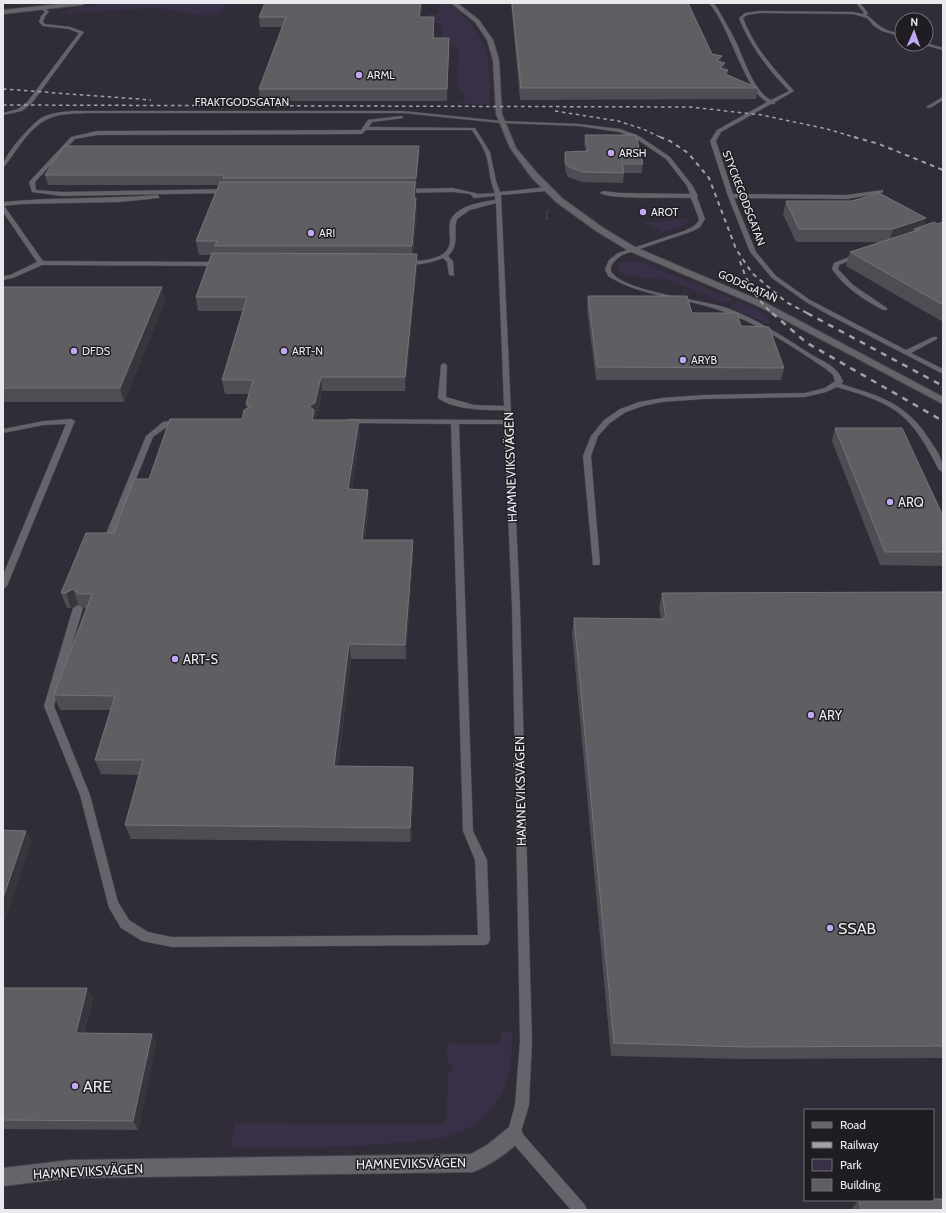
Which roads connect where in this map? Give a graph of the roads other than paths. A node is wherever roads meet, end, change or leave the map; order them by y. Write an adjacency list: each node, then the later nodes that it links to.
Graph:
1 (82, 3): 5 (street)
2 (454, 3): 14 (street)
3 (711, 3): 10 (lane)
4 (858, 3): 7 (lane)
5 (42, 7): 6 (street); 12 (lane)
6 (3, 12)
7 (864, 16): 8 (lane); 10 (lane)
8 (894, 33)
9 (943, 98): 11 (lane)
10 (773, 102): 24 (lane, STYCKEGODSGATAN)
11 (928, 107)
12 (3, 114)
13 (434, 115): 14 (lane, FRAKTGODSGATAN); 15 (lane); 16 (lane, FRAKTGODSGATAN)
14 (501, 122): 17 (street); 23 (lane, FRAKTGODSGATAN)
15 (365, 128): 18 (lane); 25 (lane, HAMNEVIKSVÄGEN)
16 (3, 165)
17 (547, 189): 25 (lane); 28 (street, GODSGATAN)
18 (233, 191)
19 (881, 191): 24 (lane)
20 (397, 193): 25 (lane)
21 (603, 194): 23 (lane)
22 (229, 196): 26 (lane)
23 (695, 196): 28 (lane, FRAKTGODSGATAN)
24 (731, 196): 38 (lane, STYCKEGODSGATAN)
25 (499, 197): 30 (lane); 43 (lane, HAMNEVIKSVÄGEN)
26 (3, 204)
27 (3, 208): 31 (lane)
28 (632, 249): 41 (lane); 42 (street, GODSGATAN)
29 (869, 252): 36 (lane)
30 (444, 256): 32 (lane); 34 (lane)
31 (41, 263): 33 (lane); 35 (lane)
32 (396, 263)
33 (230, 264)
34 (452, 275)
35 (3, 278)
36 (885, 309)
37 (935, 338): 38 (lane)
38 (905, 353): 40 (lane, STYCKEGODSGATAN)
39 (444, 365): 43 (lane)
40 (943, 372)
41 (837, 385): 49 (lane); 51 (lane)
42 (943, 401)
43 (508, 408): 47 (lane, HAMNEVIKSVÄGEN)
44 (187, 421): 50 (lane)
45 (339, 421): 46 (lane)
46 (455, 422): 47 (lane); 53 (lane)
47 (508, 422): 54 (lane, HAMNEVIKSVÄGEN)
48 (3, 431): 52 (lane)
49 (943, 470)
50 (106, 541)
51 (596, 563)
52 (3, 586)
53 (78, 608)
54 (514, 1134): 55 (street, HAMNEVIKSVÄGEN); 56 (lane)
55 (3, 1177)
56 (580, 1210)

